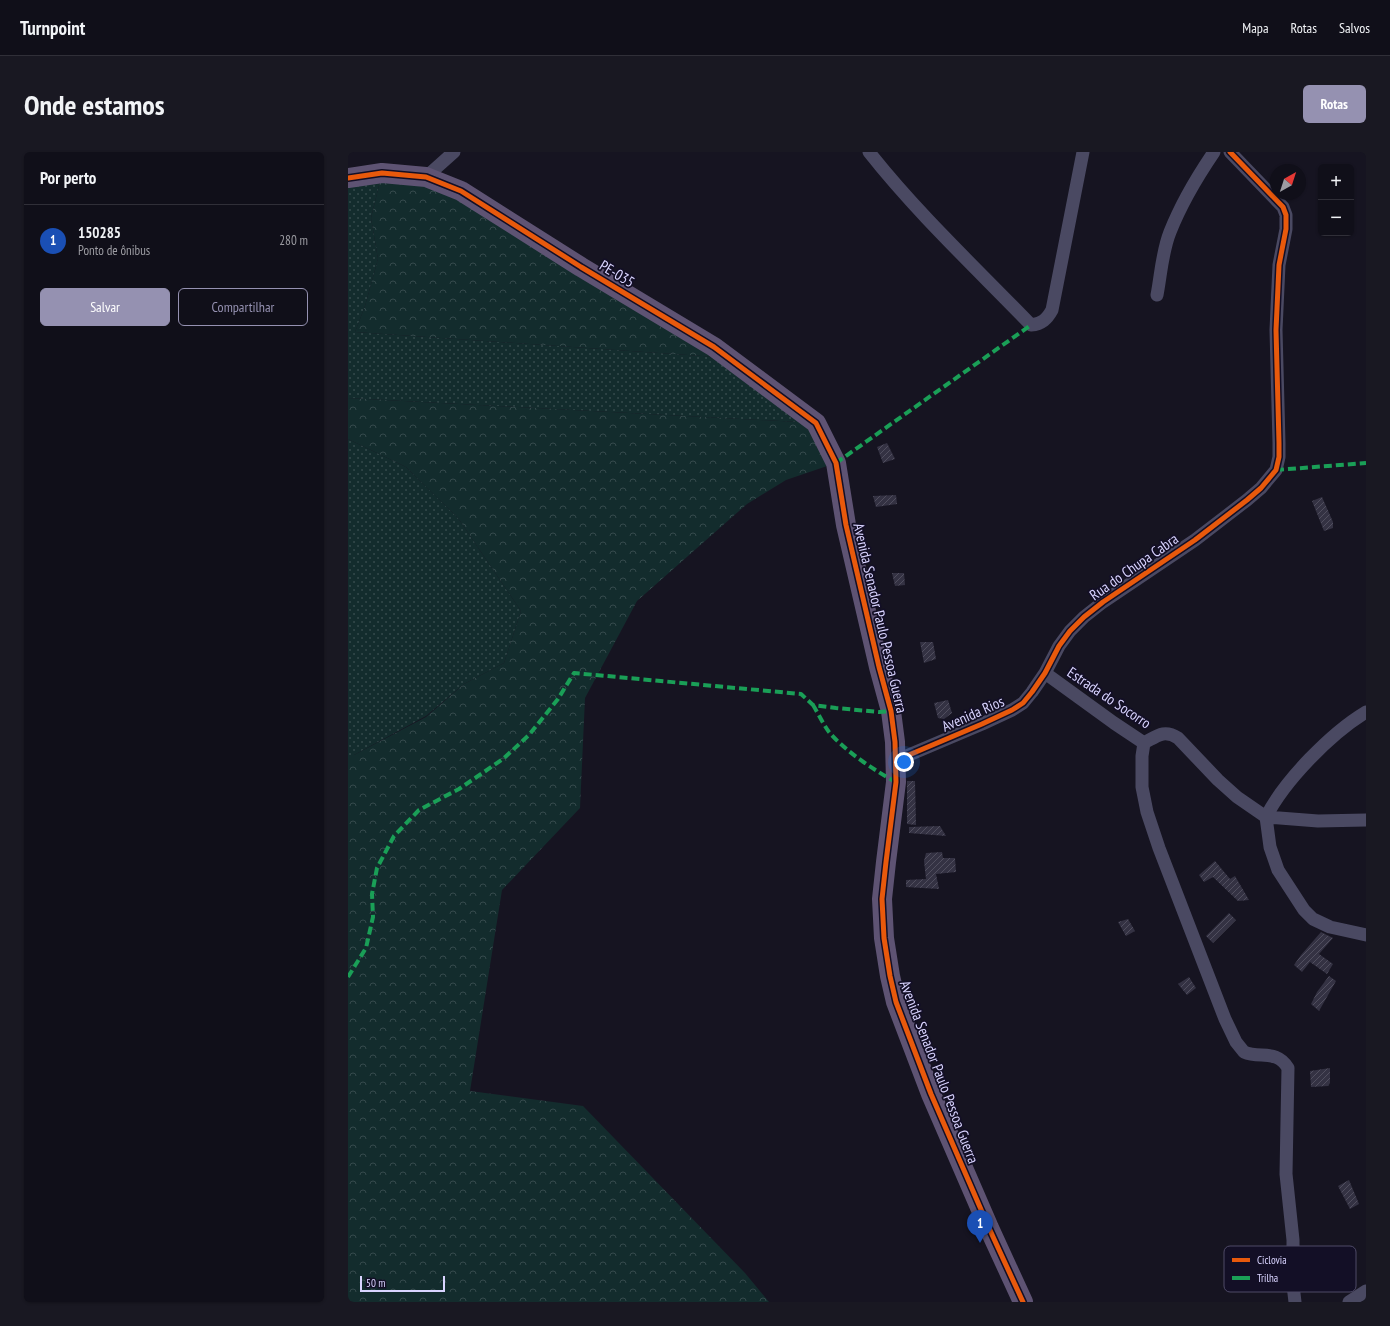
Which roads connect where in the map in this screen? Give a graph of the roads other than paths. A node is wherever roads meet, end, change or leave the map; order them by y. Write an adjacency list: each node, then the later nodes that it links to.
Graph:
1 (454, 152): 6 (street)
2 (869, 152): 3 (street)
3 (1083, 152)
4 (1214, 152): 8 (street)
5 (1230, 152): 10 (street, Rua do Chupa Cabra)
6 (426, 177): 7 (main road, PE-035 / PE-035); 9 (main road, PE-035 / PE-035)
7 (348, 178)
8 (1157, 295)
9 (836, 463): 13 (main road, Avenida Senador Paulo Pessoa Guerra / PE-035)
10 (1044, 673): 12 (street, Estrada do Socorro); 13 (street, Avenida Rios)
11 (1366, 712): 14 (street)
12 (1144, 743): 14 (street, Estrada do Socorro); 17 (street)
13 (897, 760): 20 (main road, Avenida Senador Paulo Pessoa Guerra / PE-035)
14 (1266, 817): 15 (street); 16 (street)
15 (1366, 820)
16 (1366, 935)
17 (1293, 1246)
18 (1366, 1291): 22 (street)
19 (1294, 1292): 21 (street)
20 (1023, 1302)
21 (1295, 1302)
22 (1349, 1302)

